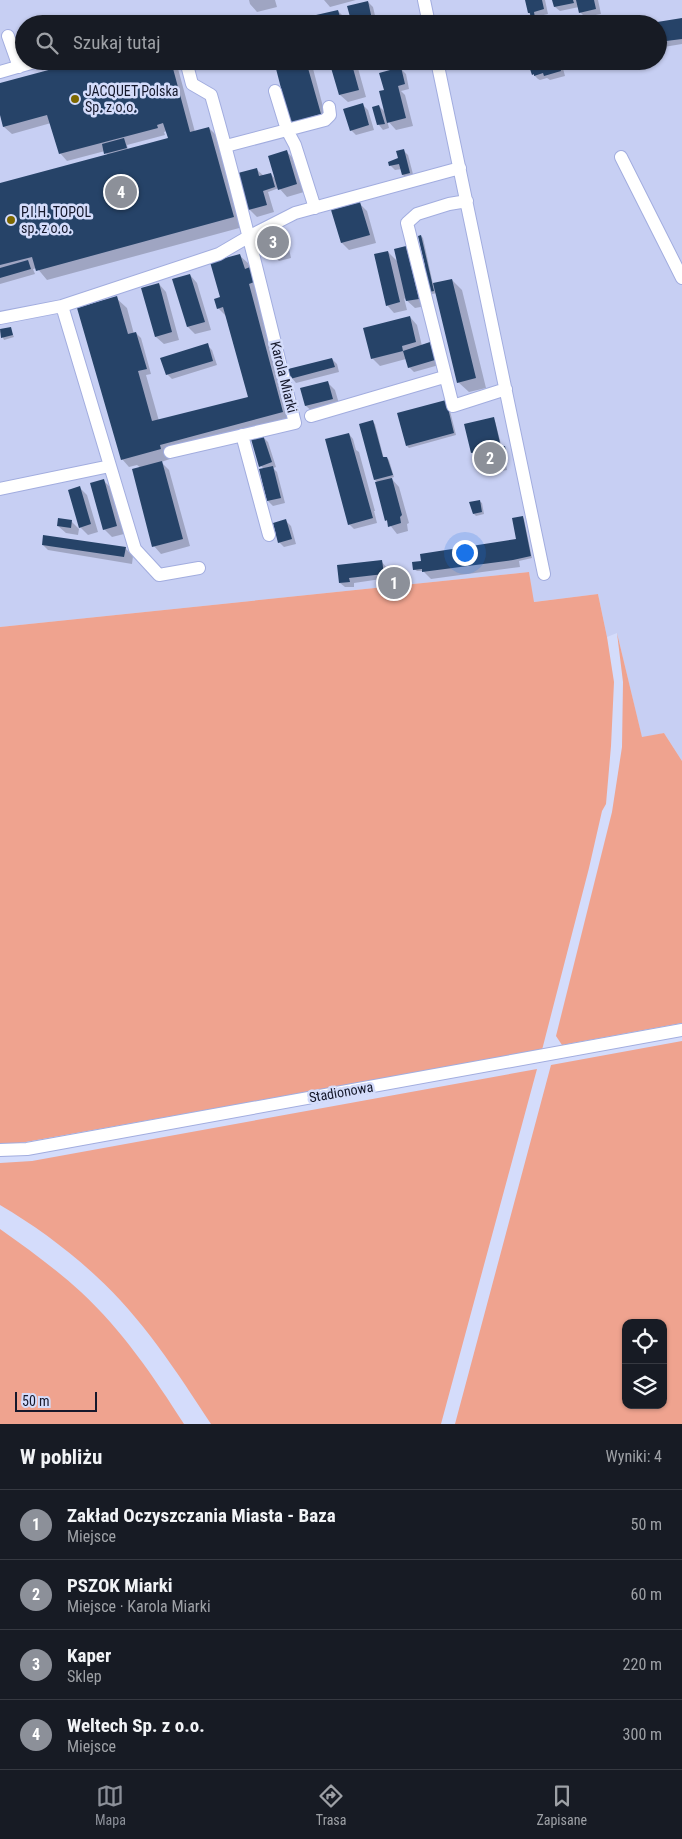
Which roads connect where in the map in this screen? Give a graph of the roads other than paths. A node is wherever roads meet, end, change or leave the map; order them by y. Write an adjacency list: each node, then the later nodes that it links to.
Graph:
1 (424, 0): 2 (street)
2 (427, 15)
3 (8, 36): 4 (street)
4 (15, 55)
5 (15, 67): 8 (street)
6 (188, 70): 12 (street, Karola Miarki)
7 (439, 70): 14 (street)
8 (0, 72)
9 (275, 91): 11 (street)
10 (329, 107): 11 (street)
11 (286, 130): 12 (street); 16 (street)
12 (226, 146): 17 (street, Karola Miarki)
13 (621, 157): 18 (street)
14 (460, 168): 15 (street); 16 (street)
15 (467, 201): 21 (street); 22 (street)
16 (315, 208): 17 (street)
17 (248, 236): 19 (street); 24 (street, Karola Miarki)
18 (682, 278)
19 (62, 306): 20 (street); 26 (street)
20 (0, 318)
21 (444, 376): 22 (street); 23 (street, Karola Miarki)
22 (506, 389): 30 (street)
23 (311, 416)
24 (242, 434): 25 (street, Karola Miarki); 28 (street)
25 (170, 452)
26 (110, 466): 27 (street); 29 (street)
27 (0, 490)
28 (270, 535)
29 (199, 568)
30 (544, 574)
31 (682, 1030): 32 (street, Stadionowa)
32 (0, 1150)

